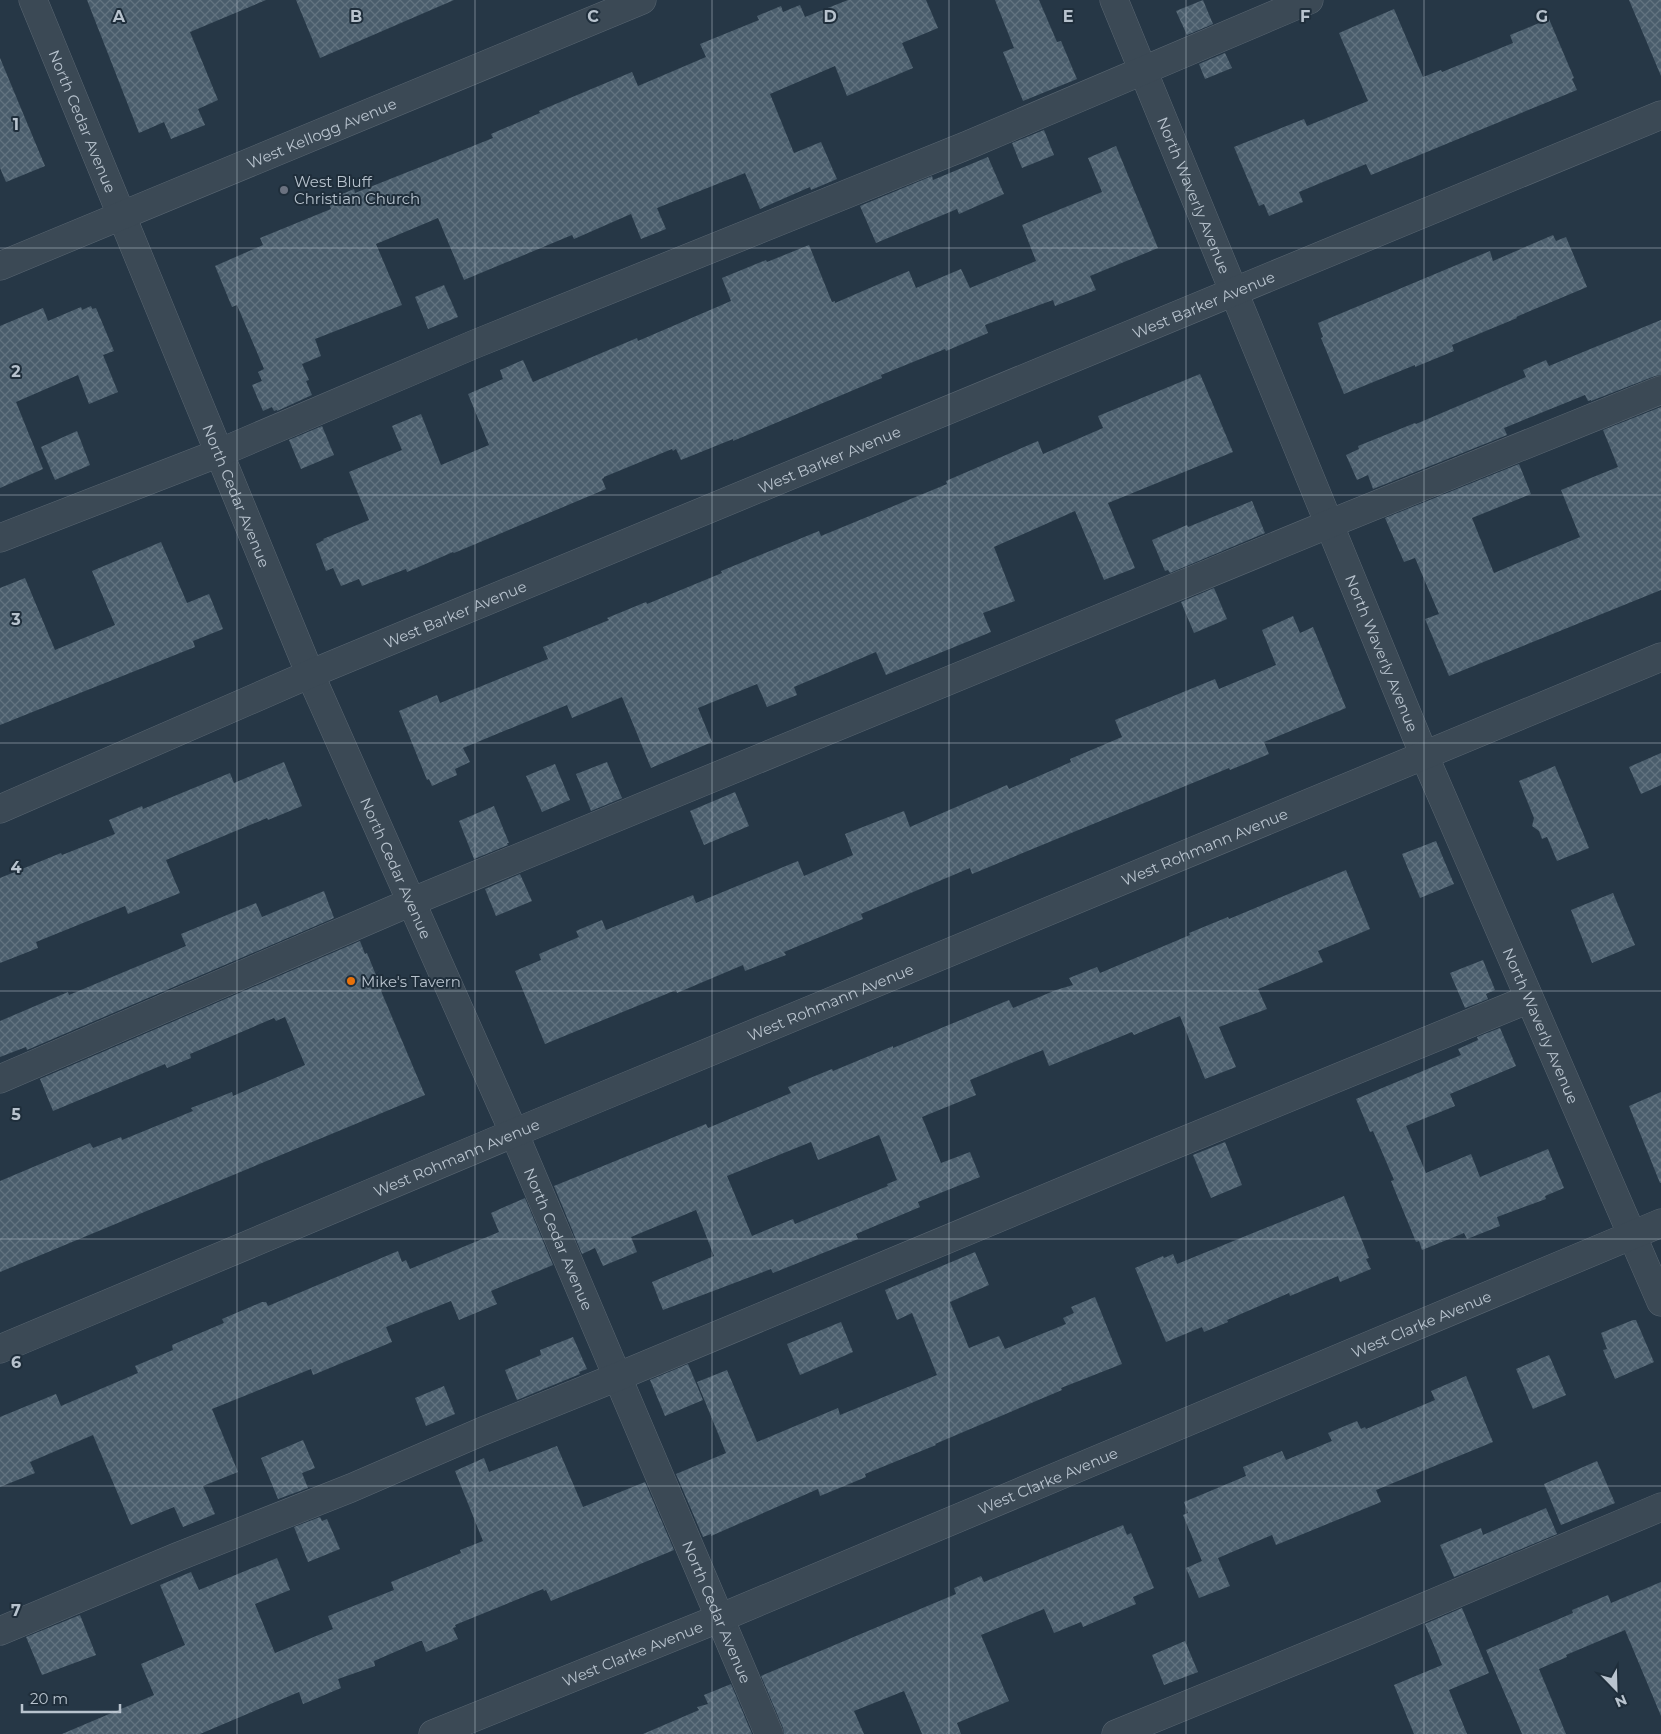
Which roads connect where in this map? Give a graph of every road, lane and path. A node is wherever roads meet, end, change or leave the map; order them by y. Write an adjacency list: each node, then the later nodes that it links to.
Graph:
1 (33, 0): 7 (street, North Cedar Avenue)
2 (642, 0): 7 (street, West Kellogg Avenue)
3 (1114, 0): 5 (street, North Waverly Avenue)
4 (1309, 0): 5 (street)
5 (1143, 71): 9 (street, North Waverly Avenue); 11 (street)
6 (1661, 115): 9 (street, West Barker Avenue)
7 (121, 216): 8 (street, West Kellogg Avenue); 11 (street, North Cedar Avenue)
8 (0, 266)
9 (1233, 292): 12 (street, North Waverly Avenue); 15 (street, West Barker Avenue)
10 (1661, 390): 12 (street)
11 (219, 453): 13 (street); 15 (street, North Cedar Avenue)
12 (1329, 524): 16 (street, North Waverly Avenue); 18 (street)
13 (0, 538)
14 (1661, 657): 16 (street, West Rohmann Avenue)
15 (310, 674): 17 (street, West Barker Avenue); 18 (street, North Cedar Avenue)
16 (1424, 755): 19 (street, North Waverly Avenue); 21 (street, West Rohmann Avenue)
17 (0, 809)
18 (411, 902): 20 (street); 21 (street, North Cedar Avenue)
19 (1529, 998): 23 (street, North Waverly Avenue); 26 (street)
20 (0, 1079)
21 (514, 1133): 25 (street, West Rohmann Avenue); 26 (street, North Cedar Avenue)
22 (1661, 1223): 23 (street, West Clarke Avenue)
23 (1632, 1235): 24 (street, North Waverly Avenue); 28 (street, West Clarke Avenue)
24 (1661, 1302)
25 (0, 1349)
26 (618, 1377): 28 (street, North Cedar Avenue); 29 (street)
27 (1661, 1507): 32 (street)
28 (720, 1618): 30 (street, West Clarke Avenue); 31 (street, North Cedar Avenue)
29 (0, 1631)
30 (433, 1734)
31 (768, 1734)
32 (1116, 1734)

